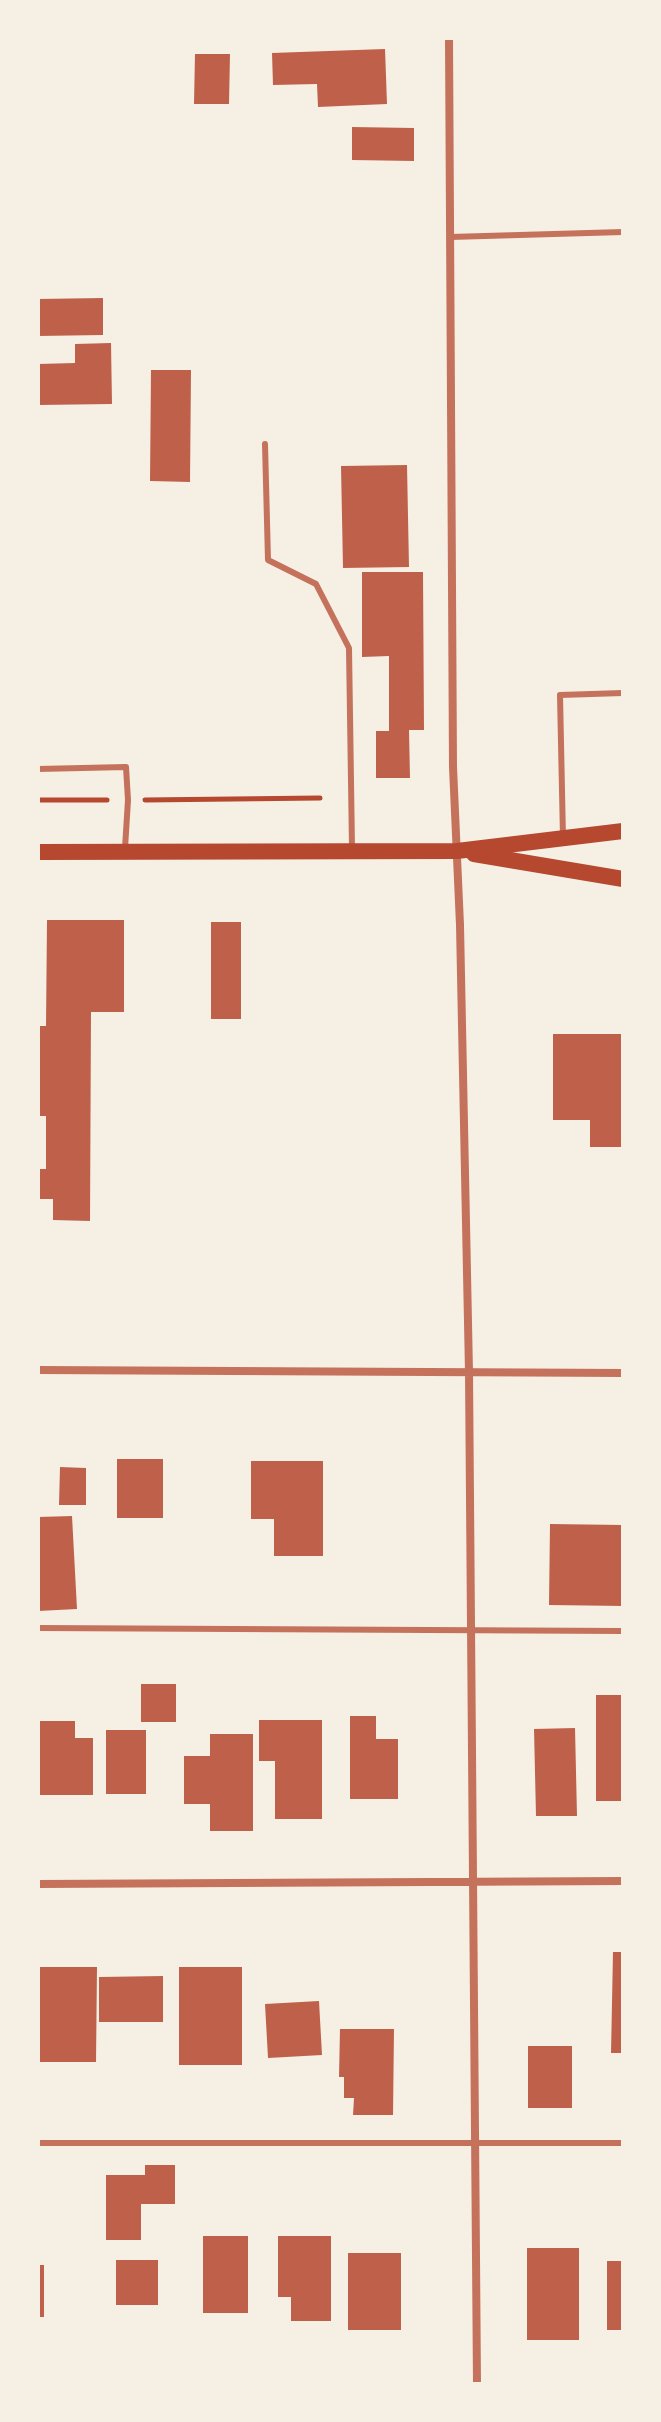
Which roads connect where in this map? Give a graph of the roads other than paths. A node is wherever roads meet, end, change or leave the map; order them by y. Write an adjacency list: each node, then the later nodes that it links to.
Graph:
1 (449, 38): 3 (street)
2 (623, 232): 3 (lane)
3 (450, 237): 10 (street)
4 (265, 444): 9 (lane)
5 (623, 693): 8 (lane)
6 (38, 769): 12 (lane)
7 (623, 831): 8 (main road)
8 (563, 838): 10 (main road)
9 (352, 851): 10 (main road); 12 (main road)
10 (457, 851): 13 (main road); 15 (street)
11 (38, 852): 12 (main road)
12 (125, 852)
13 (623, 879)
14 (38, 1370): 15 (street)
15 (469, 1372): 16 (street); 19 (street)
16 (623, 1373)
17 (38, 1628): 19 (lane)
18 (623, 1631): 19 (lane)
19 (471, 1632): 21 (street)
20 (623, 1881): 21 (street)
21 (473, 1882): 22 (street); 24 (street)
22 (38, 1884)
23 (38, 2143): 24 (lane)
24 (475, 2143): 25 (lane); 26 (street)
25 (623, 2143)
26 (477, 2384)

